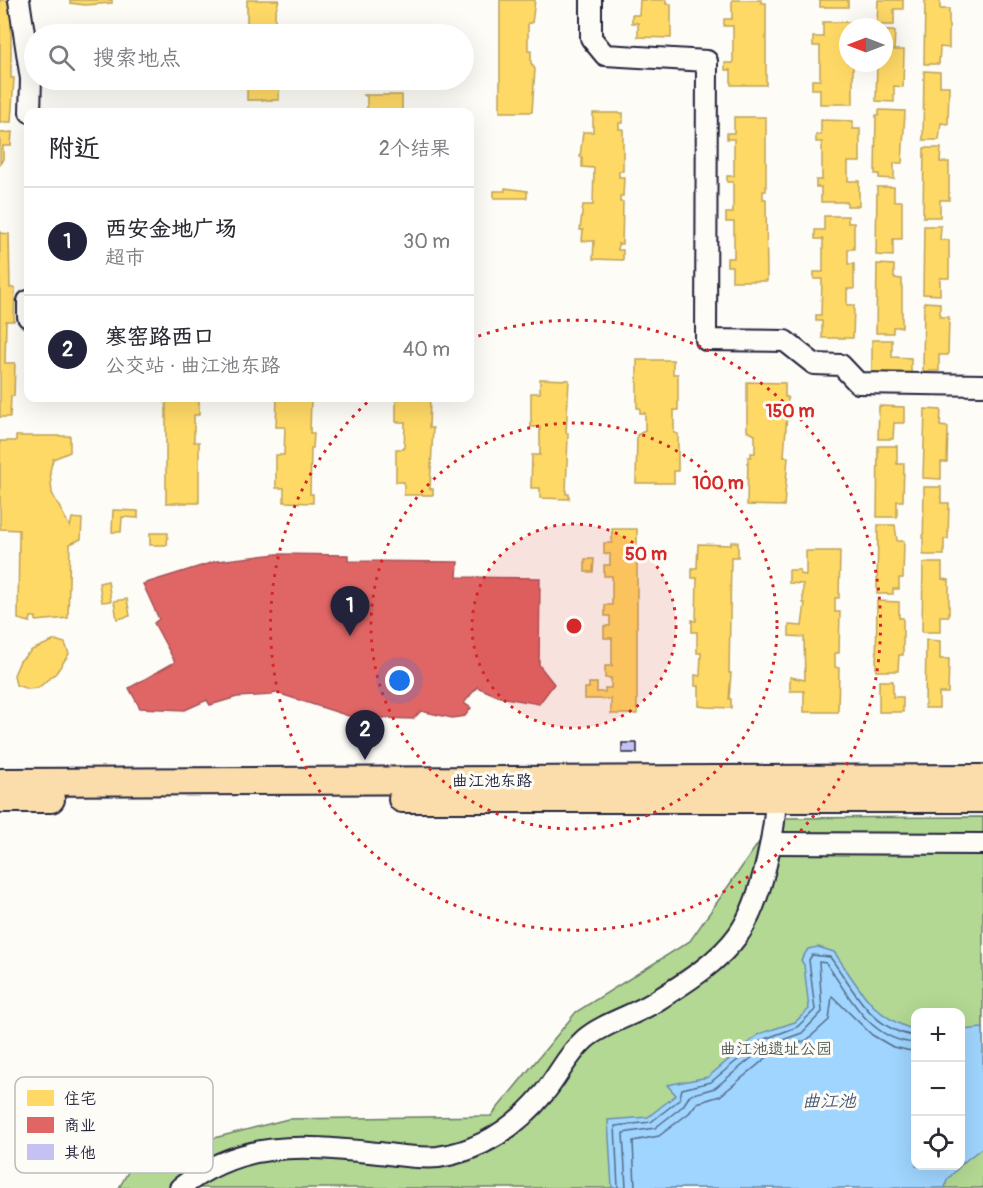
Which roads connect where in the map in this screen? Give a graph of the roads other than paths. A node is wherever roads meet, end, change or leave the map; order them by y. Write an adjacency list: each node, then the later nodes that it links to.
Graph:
1 (19, 0): 3 (street)
2 (591, 0): 6 (street)
3 (24, 33)
4 (31, 90): 5 (street)
5 (30, 108)
6 (983, 385)
7 (983, 778): 9 (main road, 曲江池东路)
8 (0, 782): 9 (main road, 曲江池东路)
9 (776, 790): 10 (main road, 曲江池东路); 11 (main road, 曲江池东路); 12 (street)
10 (0, 799)
11 (983, 799)
12 (771, 843): 13 (street); 14 (street)
13 (983, 844)
14 (213, 1168)
15 (202, 1173): 16 (street)
16 (180, 1188)

